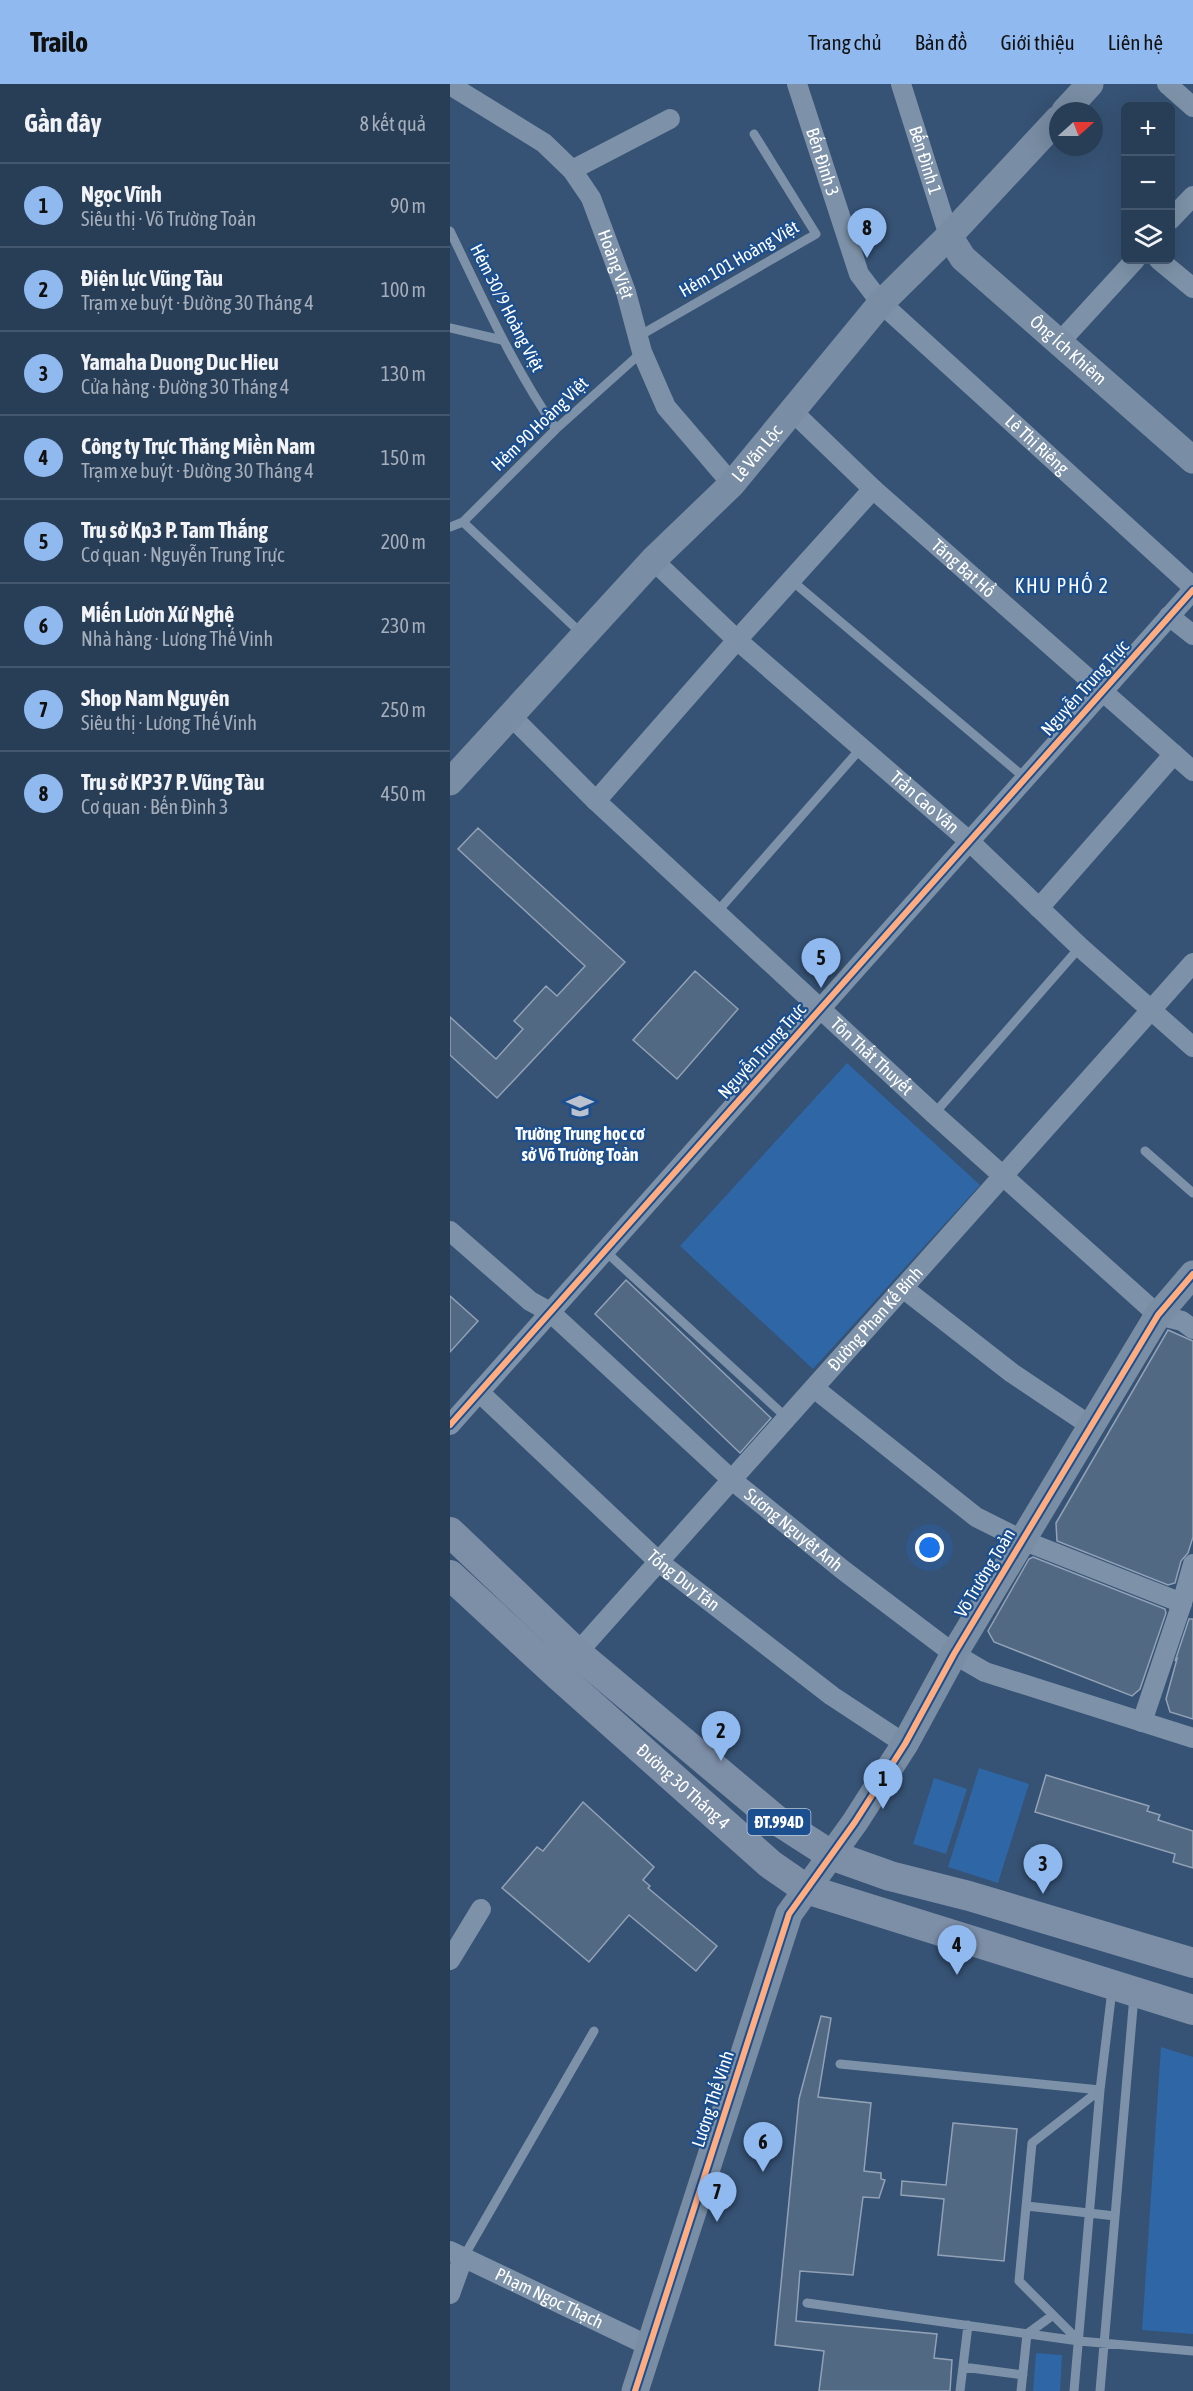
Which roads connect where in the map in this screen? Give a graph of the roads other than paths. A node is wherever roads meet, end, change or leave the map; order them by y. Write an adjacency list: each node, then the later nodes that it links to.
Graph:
1 (797, 84): 20 (street, Bến Đình 3)
2 (901, 84): 16 (street, Bến Đình 1)
3 (1090, 84): 7 (street)
4 (1167, 84): 8 (street)
5 (450, 85): 6 (street, Hoàng Việt)
6 (477, 91): 12 (street, Hoàng Việt)
7 (1073, 102)
8 (1193, 107)
9 (670, 119): 12 (street)
10 (1049, 129): 16 (street, Lê Văn Lộc)
11 (754, 134): 23 (lane, Hẻm 101 Hoàng Việt)
12 (572, 170): 23 (street, Hoàng Việt)
13 (1193, 196): 14 (street)
14 (1175, 215)
15 (450, 231): 22 (lane, Hẻm 30/9 Hoàng Việt)
16 (950, 236): 20 (street, Lê Văn Lộc); 24 (street, Ông Ích Khiêm)
17 (1131, 264): 24 (street)
18 (1164, 264): 19 (street)
19 (1193, 288)
20 (880, 303): 25 (street, Lê Văn Lộc); 34 (street, Lê Thị Riêng)
21 (450, 328): 22 (lane)
22 (502, 340): 26 (lane, Hẻm 30/9 Hoàng Việt)
23 (641, 344): 26 (lane, Hẻm 90 Hoàng Việt); 28 (street, Hoàng Việt)
24 (1058, 344): 27 (street, Ông Ích Khiêm)
25 (791, 410): 28 (street, Lê Văn Lộc); 29 (street, Tăng Bạt Hổ)
26 (556, 429): 30 (lane, Hẻm 90 Hoàng Việt)
27 (1193, 460)
28 (732, 484): 32 (street, Lê Văn Lộc)
29 (873, 489): 33 (street); 39 (street, Tăng Bạt Hổ)
30 (463, 522): 31 (lane); 37 (lane)
31 (450, 527)
32 (653, 560): 37 (street, Lê Văn Lộc); 38 (street, Trần Cao Vân)
33 (791, 580): 38 (street); 44 (lane)
34 (1193, 589): 35 (street, Nguyễn Trung Trực)
35 (1170, 616): 36 (street); 39 (street, Nguyễn Trung Trực)
36 (1193, 635)
37 (584, 636): 40 (street, Lê Văn Lộc)
38 (737, 640): 41 (street, Trần Cao Vân); 46 (street)
39 (1103, 690): 42 (street, Tăng Bạt Hổ); 44 (street, Nguyễn Trung Trực)
40 (511, 716): 45 (street, Lê Văn Lộc); 46 (street, Tôn Thất Thuyết)
41 (862, 747): 47 (street, Trần Cao Vân); 49 (lane)
42 (1174, 754): 43 (street, Tăng Bạt Hổ); 48 (street)
43 (1193, 771)
44 (1025, 778): 47 (street, Nguyễn Trung Trực)
45 (450, 782)
46 (596, 801): 49 (street, Tôn Thất Thuyết)
47 (969, 841): 48 (street, Trần Cao Vân); 52 (street, Nguyễn Trung Trực)
48 (1039, 908): 50 (street, Trần Cao Vân)
49 (717, 912): 52 (street, Tôn Thất Thuyết)
50 (1080, 947): 53 (street, Trần Cao Vân); 55 (lane)
51 (1193, 963): 53 (street, Đường Phan Kế Bính)
52 (821, 1008): 55 (street, Tôn Thất Thuyết); 60 (street, Nguyễn Trung Trực)
53 (1150, 1011): 54 (street, Trần Cao Vân); 57 (street, Đường Phan Kế Bính)
54 (1193, 1047)
55 (934, 1114): 57 (street, Tôn Thất Thuyết)
56 (1145, 1151): 58 (lane)
57 (1002, 1176): 62 (street, Đường Phan Kế Bính); 64 (street, Tôn Thất Thuyết)
58 (1193, 1193)
59 (450, 1231): 63 (street, Sương Nguyệt Anh)
60 (605, 1251): 63 (street, Nguyễn Trung Trực); 68 (lane)
61 (1193, 1274): 64 (street, Võ Trường Toản)
62 (903, 1288): 66 (street, Đường Phan Kế Bính); 70 (street)
63 (550, 1312): 67 (street, Nguyễn Trung Trực); 71 (street, Sương Nguyệt Anh)
64 (1158, 1315): 65 (street, Tôn Thất Thuyết); 70 (street, Võ Trường Toản)
65 (1193, 1329)
66 (813, 1388): 68 (street, Đường Phan Kế Bính); 73 (street)
67 (479, 1392): 69 (street, Nguyễn Trung Trực); 74 (street, Tống Duy Tân)
68 (788, 1418): 71 (street, Đường Phan Kế Bính)
69 (450, 1425)
70 (1091, 1426): 73 (street, Võ Trường Toản)
71 (732, 1480): 74 (street, Đường Phan Kế Bính); 79 (street, Sương Nguyệt Anh)
72 (450, 1532): 78 (main road, Đường 30 Tháng 4 / ĐT.994D)
73 (1023, 1540): 77 (street); 79 (street, Võ Trường Toản)
74 (659, 1562): 78 (street, Đường Phan Kế Bính); 83 (street, Tống Duy Tân)
75 (1193, 1564): 77 (street)
76 (450, 1575): 80 (main road, Đường 30 Tháng 4 / ĐT.994D)
77 (1187, 1592): 81 (street)
78 (577, 1653): 80 (street, Đường Phan Kế Bính); 84 (main road, Đường 30 Tháng 4 / ĐT.994D)
79 (954, 1654): 81 (street, Sương Nguyệt Anh); 83 (street, Võ Trường Toản)
80 (558, 1676): 85 (main road, Đường 30 Tháng 4 / ĐT.994D)
81 (1142, 1722): 82 (street, Sương Nguyệt Anh)
82 (1193, 1738)
83 (905, 1744): 84 (street, Võ Trường Toản)
84 (831, 1855): 85 (street, Võ Trường Toản); 88 (main road, Đường 30 Tháng 4 / ĐT.994D)
85 (806, 1889): 89 (main road, Đường 30 Tháng 4 / ĐT.994D); 105 (street, Lương Thế Vinh)
86 (481, 1909): 87 (street)
87 (450, 1960)
88 (1193, 1963)
89 (1124, 1988): 90 (main road, Đường 30 Tháng 4 / ĐT.994D); 93 (lane); 96 (lane)
90 (1193, 2010)
91 (594, 2031): 97 (lane)
92 (840, 2064): 93 (lane)
93 (1100, 2090): 94 (lane); 95 (lane)
94 (1027, 2206): 95 (lane); 100 (lane)
95 (1091, 2213): 96 (lane); 103 (lane)
96 (1115, 2216): 104 (lane)
97 (457, 2254): 98 (street); 105 (street, Phạm Ngọc Thạch)
98 (450, 2294)
99 (807, 2302): 101 (lane)
100 (1053, 2315): 102 (lane); 103 (lane)
101 (968, 2325): 102 (lane); 107 (lane)
102 (1027, 2334): 103 (lane); 108 (lane)
103 (1079, 2341): 104 (lane); 112 (lane)
104 (1105, 2343): 106 (lane); 113 (lane)
105 (649, 2346): 109 (street, Lương Thế Vinh)
106 (1193, 2351)
107 (963, 2367): 108 (lane); 110 (lane)
108 (1023, 2375): 111 (lane)
109 (635, 2391)
110 (960, 2391)
111 (1021, 2391)
112 (1074, 2391)
113 (1100, 2391)

